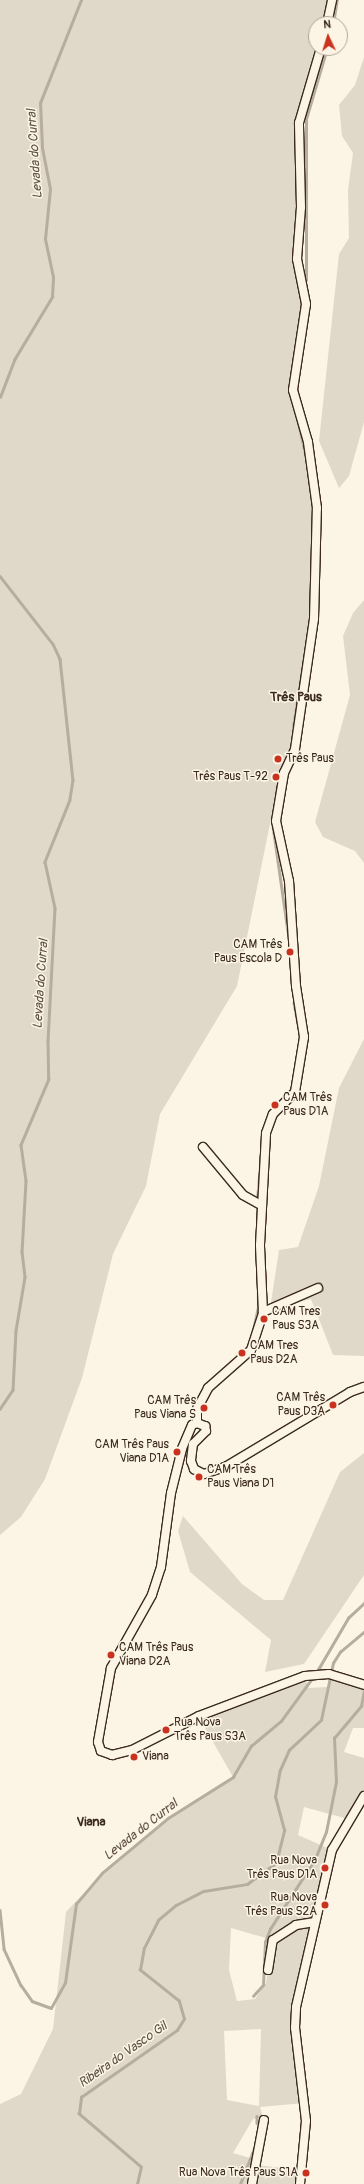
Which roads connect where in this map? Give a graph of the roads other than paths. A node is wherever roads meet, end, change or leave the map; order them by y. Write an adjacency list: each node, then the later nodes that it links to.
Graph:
1 (332, 0): 2 (street)
2 (329, 16)
3 (319, 56): 5 (street)
4 (203, 1147): 5 (street)
5 (261, 1205): 7 (street)
6 (318, 1288): 7 (street)
7 (263, 1312): 9 (street)
8 (364, 1387): 9 (street)
9 (197, 1423): 10 (street)
10 (364, 1685)
11 (364, 1796): 12 (street)
12 (315, 1922): 13 (street); 16 (street)
13 (268, 1970)
14 (264, 2120): 15 (street)
15 (252, 2184)
16 (300, 2184)

